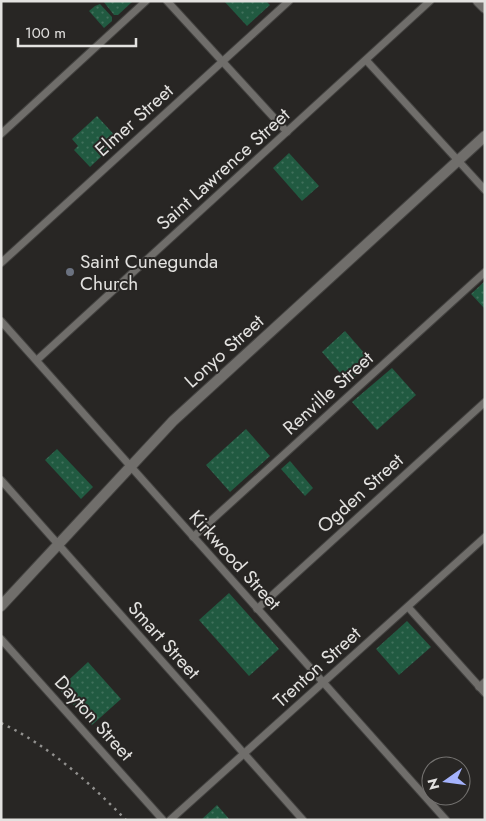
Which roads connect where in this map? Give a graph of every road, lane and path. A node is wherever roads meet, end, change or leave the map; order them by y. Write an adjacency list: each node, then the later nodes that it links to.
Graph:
1 (146, 1): 10 (street)
2 (167, 1): 8 (street)
3 (289, 1): 8 (street, Elmer Street)
4 (430, 1): 7 (street, Saint Lawrence Street)
5 (478, 1): 6 (street)
6 (485, 8)
7 (366, 60): 9 (street, Saint Lawrence Street); 12 (street)
8 (222, 62): 9 (street); 14 (street, Elmer Street)
9 (286, 132): 17 (street, Saint Lawrence Street)
10 (1, 134)
11 (485, 136): 12 (street, Lonyo Street)
12 (458, 160): 13 (street); 19 (street, Lonyo Street)
13 (485, 190)
14 (1, 263)
15 (485, 272): 21 (street, Renville Street)
16 (1, 321): 17 (street, Kirkwood Street)
17 (37, 360): 19 (street, Kirkwood Street)
18 (485, 402): 26 (street, Ogden Street)
19 (130, 466): 21 (street, Kirkwood Street); 23 (street, Lonyo Street)
20 (1, 480): 23 (street, Smart Street)
21 (193, 537): 26 (street, Kirkwood Street)
22 (485, 537): 25 (street, Trenton Street)
23 (58, 545): 24 (street, Lonyo Street); 31 (street, Smart Street)
24 (1, 606)
25 (408, 607): 28 (street, Trenton Street); 29 (street)
26 (257, 609): 28 (street, Kirkwood Street)
27 (1, 639): 32 (street, Dayton Street)
28 (323, 683): 31 (street, Trenton Street); 35 (street, Kirkwood Street)
29 (482, 684): 30 (street)
30 (485, 693)
31 (244, 754): 33 (street, Trenton Street); 34 (street, Smart Street)
32 (163, 820)
33 (170, 820)
34 (304, 820)
35 (446, 820)

